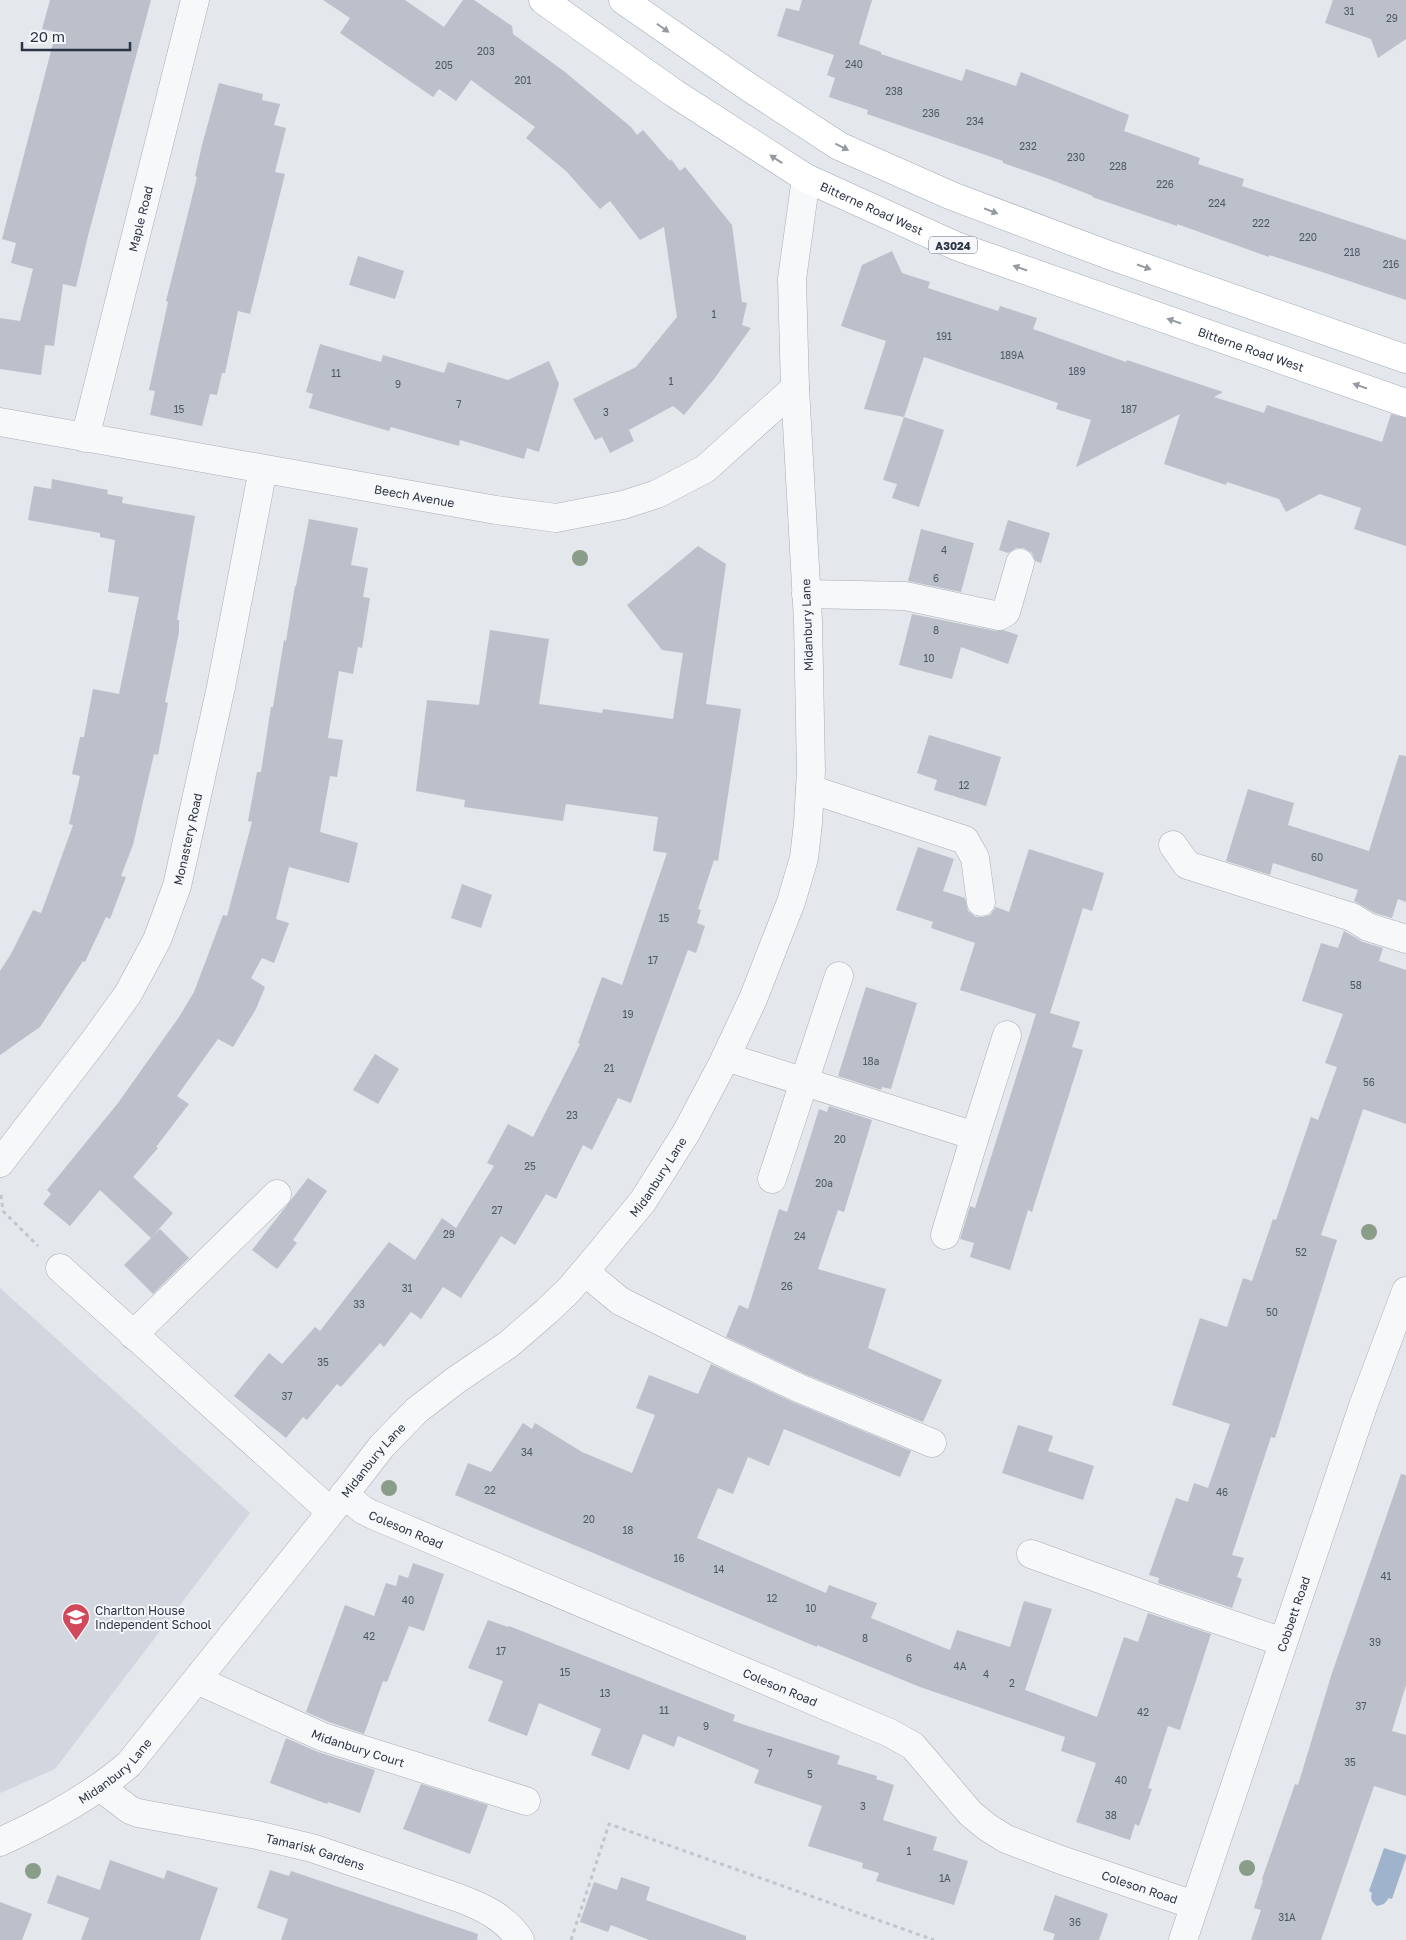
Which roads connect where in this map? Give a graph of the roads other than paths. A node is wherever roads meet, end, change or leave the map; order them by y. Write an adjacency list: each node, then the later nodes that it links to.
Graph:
1 (195, 0): 9 (street, Maple Road)
2 (543, 0): 4 (main road, Bitterne Road West / A3024, one-way to 2)
3 (623, 0): 5 (main road, one-way to 5)
4 (806, 178): 6 (street, Midanbury Lane); 7 (main road, Bitterne Road West / A3024, one-way to 4)
5 (1406, 358)
6 (794, 388): 10 (street, Beech Avenue); 12 (street, Midanbury Lane)
7 (1406, 403)
8 (0, 422): 9 (street, Beech Avenue)
9 (85, 438): 10 (street, Beech Avenue)
10 (263, 469): 22 (street, Monastery Road)
11 (1020, 564): 12 (street)
12 (806, 594): 13 (street, Midanbury Lane)
13 (810, 789): 15 (street); 19 (street, Midanbury Lane)
14 (1173, 845): 16 (street)
15 (981, 902)
16 (1406, 939)
17 (839, 976): 20 (street)
18 (1007, 1035): 21 (street)
19 (726, 1057): 20 (street); 27 (street, Midanbury Lane)
20 (804, 1082): 21 (street); 23 (street)
21 (975, 1136): 25 (street)
22 (0, 1163)
23 (772, 1179)
24 (277, 1194): 29 (street)
25 (945, 1235)
26 (60, 1268): 29 (street, Coleson Road)
27 (585, 1272): 30 (street); 31 (street, Midanbury Lane)
28 (1406, 1290): 33 (street, Cobbett Road)
29 (133, 1335): 31 (street, Coleson Road)
30 (932, 1443)
31 (337, 1502): 34 (street, Midanbury Lane); 38 (street, Coleson Road)
32 (1031, 1554): 33 (street)
33 (1283, 1642): 38 (street, Cobbett Road)
34 (197, 1680): 35 (street, Midanbury Lane); 36 (street, Midanbury Court)
35 (100, 1787): 37 (street, Midanbury Lane); 39 (street, Tamarisk Gardens)
36 (526, 1801)
37 (0, 1842)
38 (1194, 1905): 40 (street, Cobbett Road)
39 (520, 1940)
40 (1183, 1940)

